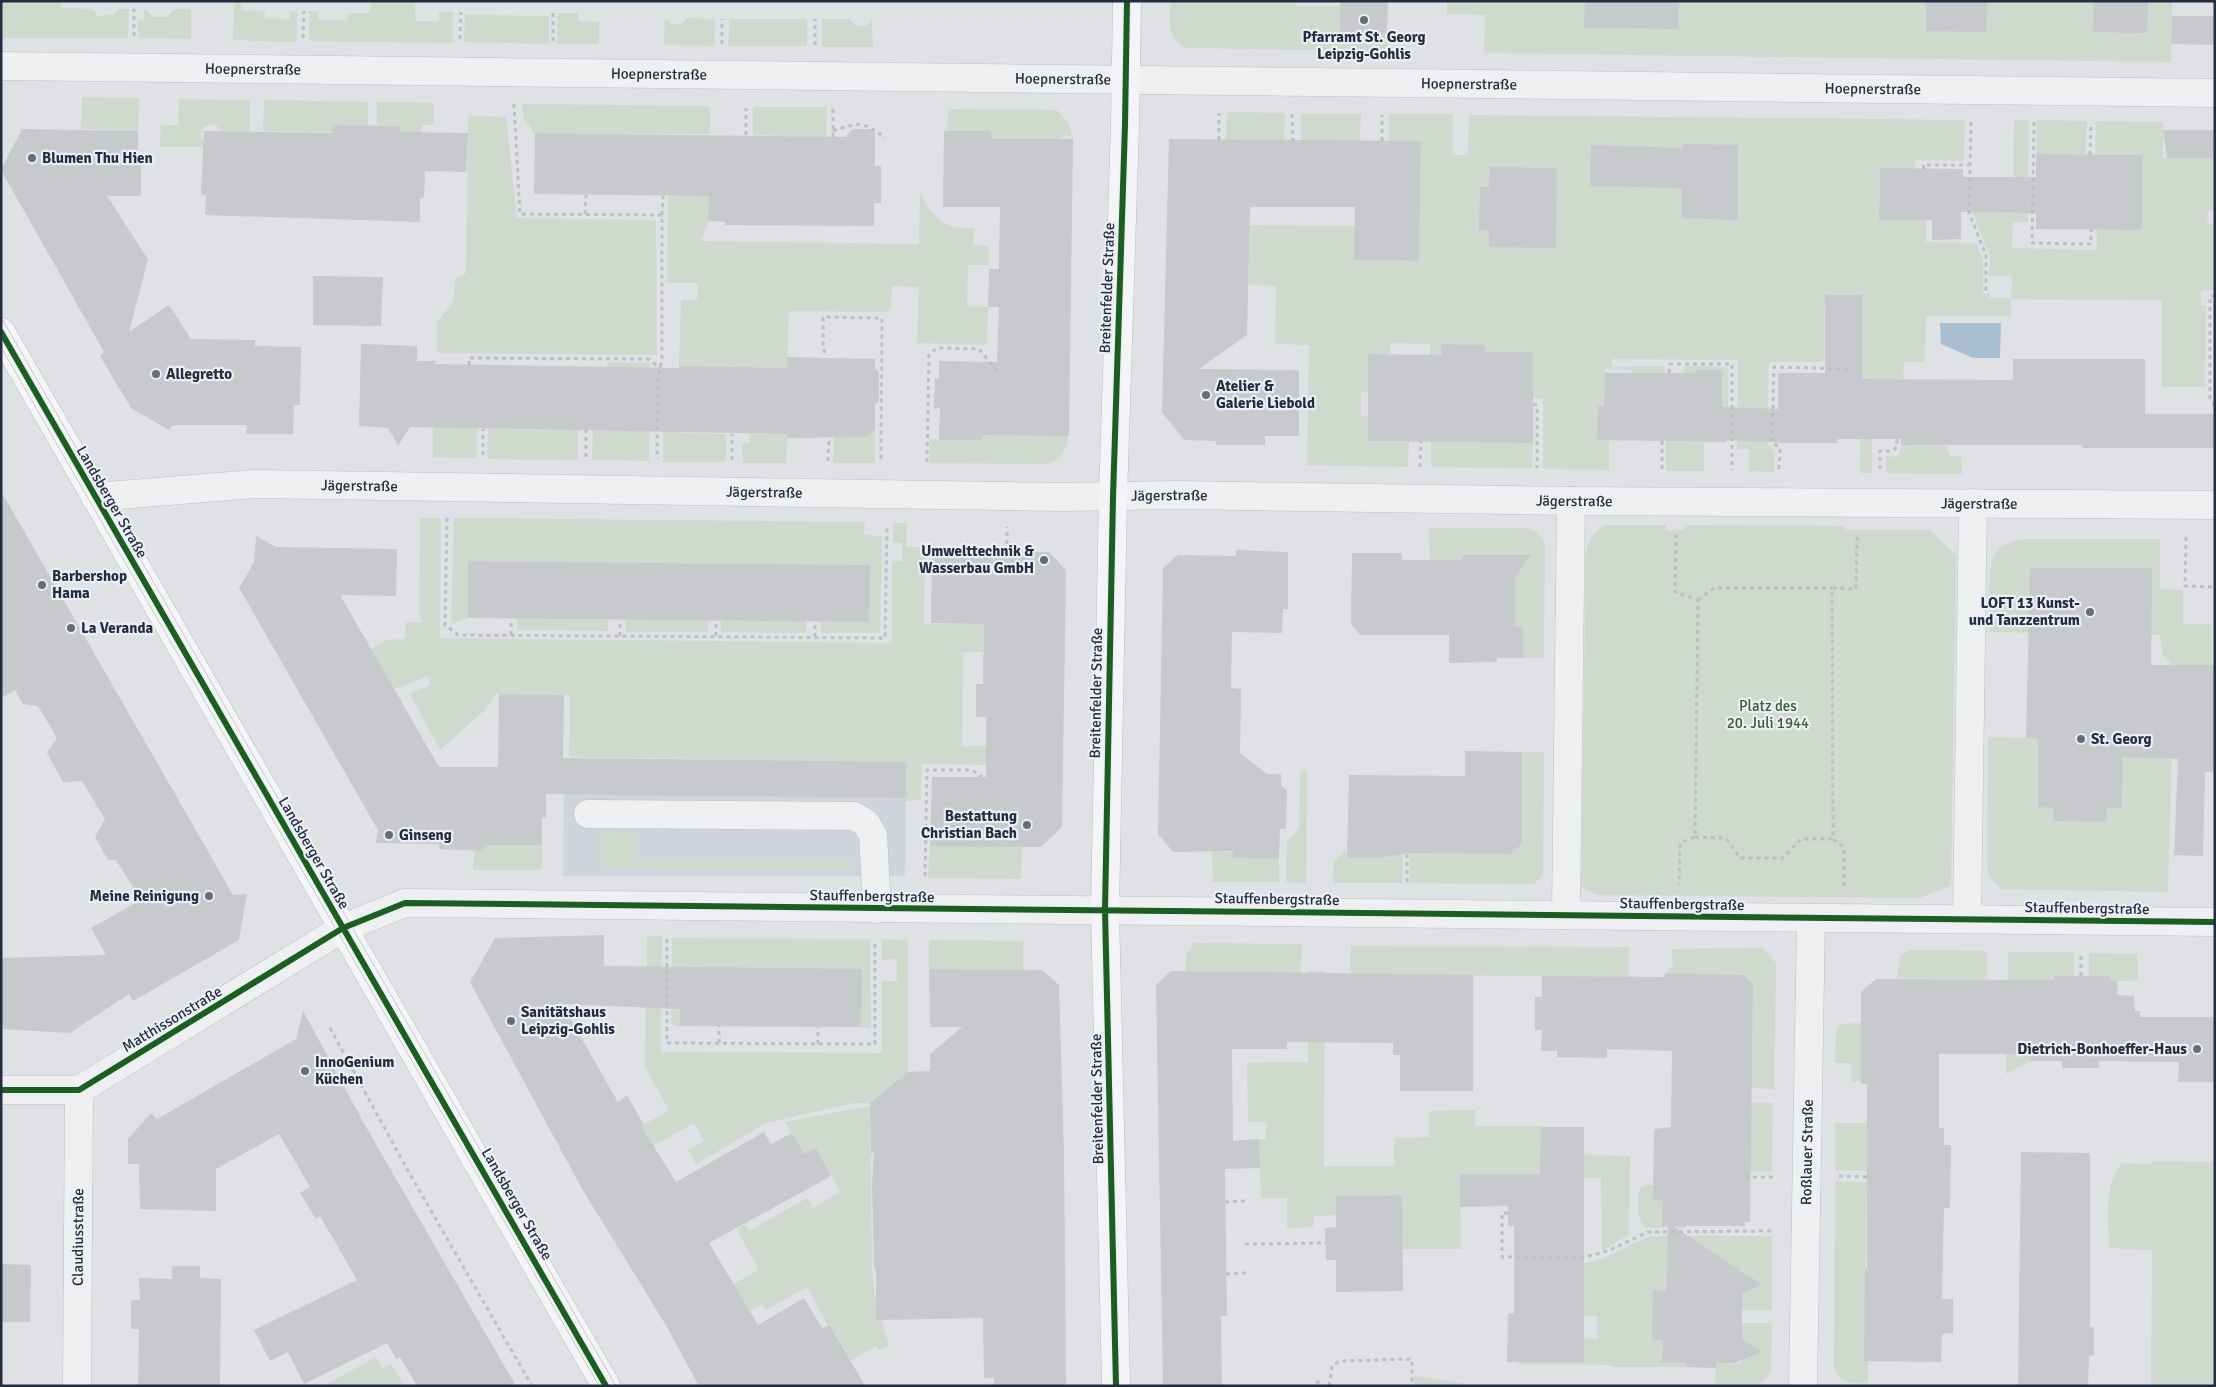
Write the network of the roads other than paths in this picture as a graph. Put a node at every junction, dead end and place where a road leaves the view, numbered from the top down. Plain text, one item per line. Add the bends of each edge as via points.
1 (1127, 1) edge
2 (1, 66) edge
3 (1126, 79) junction
4 (2215, 93) edge
5 (1, 332) edge
6 (95, 497) junction
7 (1113, 497) junction
8 (1571, 501) junction
9 (1972, 503) junction
10 (2215, 505) edge
11 (588, 814) dead end
12 (1105, 910) junction
13 (1566, 915) junction
14 (1811, 918) junction
15 (1967, 918) junction
16 (876, 922) junction
17 (2215, 922) edge
18 (343, 928) junction
19 (1, 1090) edge
20 (79, 1090) junction
21 (77, 1386) edge
22 (606, 1386) edge
23 (1116, 1386) edge
24 (1803, 1386) edge

1 - 3 main road, Breitenfelder Straße
2 - 3 street, Hoepnerstraße
3 - 4 street, Hoepnerstraße
3 - 7 main road, Breitenfelder Straße
5 - 6 main road, Landsberger Straße
6 - 7 street, Jägerstraße via 255,484
6 - 18 main road, Landsberger Straße
7 - 8 street, Jägerstraße via 1177,495
7 - 12 main road, Breitenfelder Straße
8 - 9 street, Jägerstraße
8 - 13 street
9 - 10 street, Jägerstraße
9 - 15 street
11 - 16 street via 854,816 866,823 873,835
12 - 13 street, Stauffenbergstraße
12 - 16 street, Stauffenbergstraße
12 - 23 main road, Breitenfelder Straße
13 - 14 street, Stauffenbergstraße
14 - 15 street, Stauffenbergstraße
14 - 24 street, Roßlauer Straße
15 - 17 street, Stauffenbergstraße
16 - 18 street, Stauffenbergstraße via 405,903
18 - 20 street, Matthissonstraße
18 - 22 main road, Landsberger Straße
19 - 20 street
20 - 21 street, Claudiusstraße

